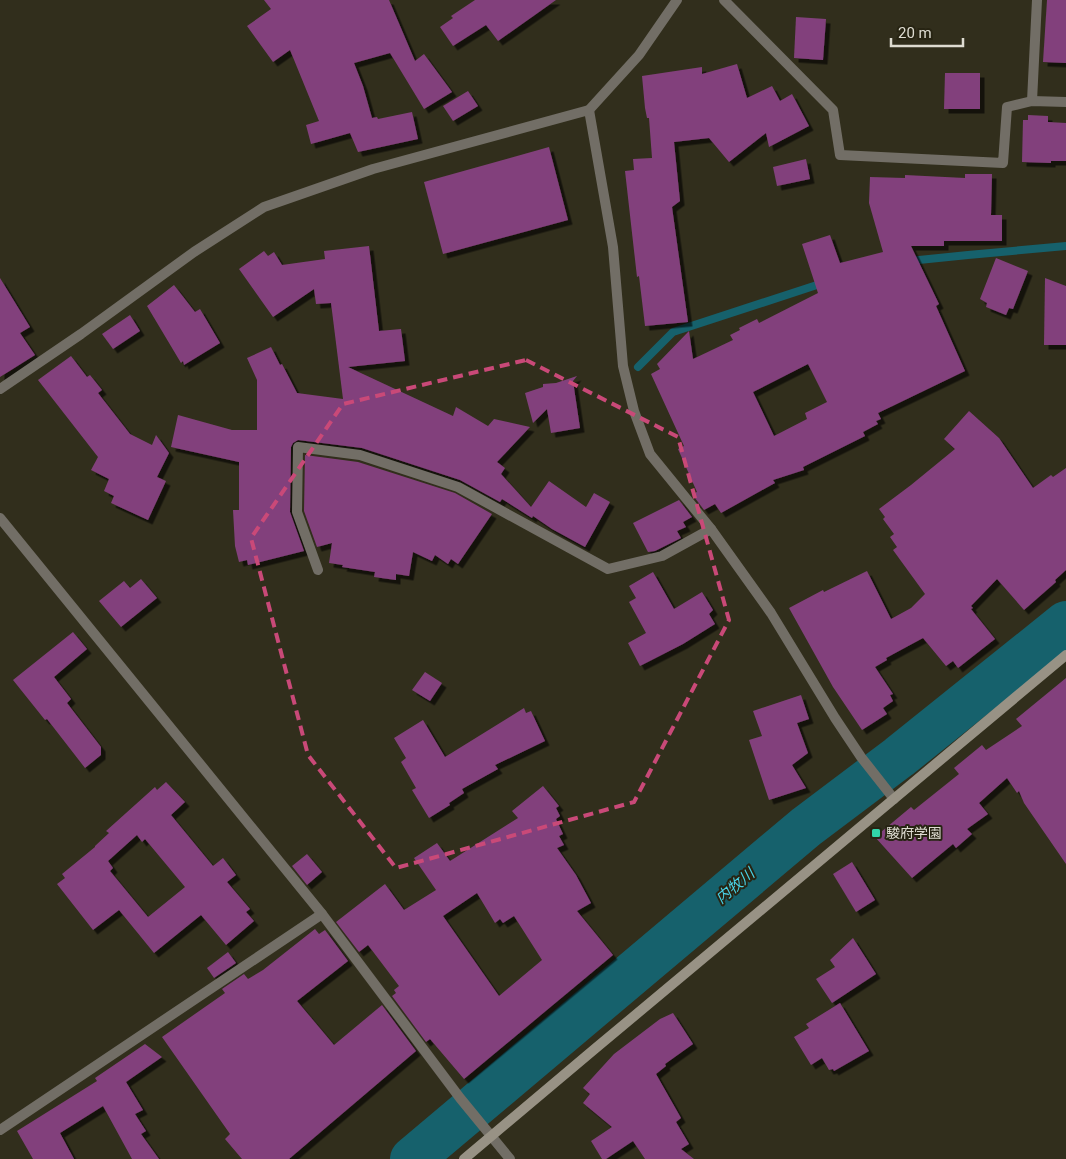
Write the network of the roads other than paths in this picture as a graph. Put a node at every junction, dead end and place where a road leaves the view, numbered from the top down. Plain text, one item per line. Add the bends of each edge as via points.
1 (677, 0) edge
2 (724, 0) edge
3 (1037, 0) edge
4 (1032, 101) junction
5 (1066, 102) edge
6 (589, 110) junction
7 (0, 389) edge
8 (0, 518) edge
9 (710, 529) junction
10 (318, 570) dead end
11 (1066, 655) edge
12 (894, 799) junction
13 (322, 914) junction
14 (0, 1130) edge
15 (491, 1136) junction
16 (464, 1159) edge
17 (510, 1159) edge

1 - 6 street via 639,55
2 - 4 street via 833,110 840,155 1003,163 1007,107
3 - 4 street
4 - 5 street
6 - 7 street via 373,168 264,206
6 - 9 street via 613,247 623,366 634,411 650,454
8 - 13 street
9 - 10 street via 662,556 608,569 458,487 360,454 298,447 297,512
9 - 12 street via 771,613 834,718
11 - 12 street
12 - 15 street
13 - 14 street
13 - 15 street
15 - 16 street
15 - 17 street

